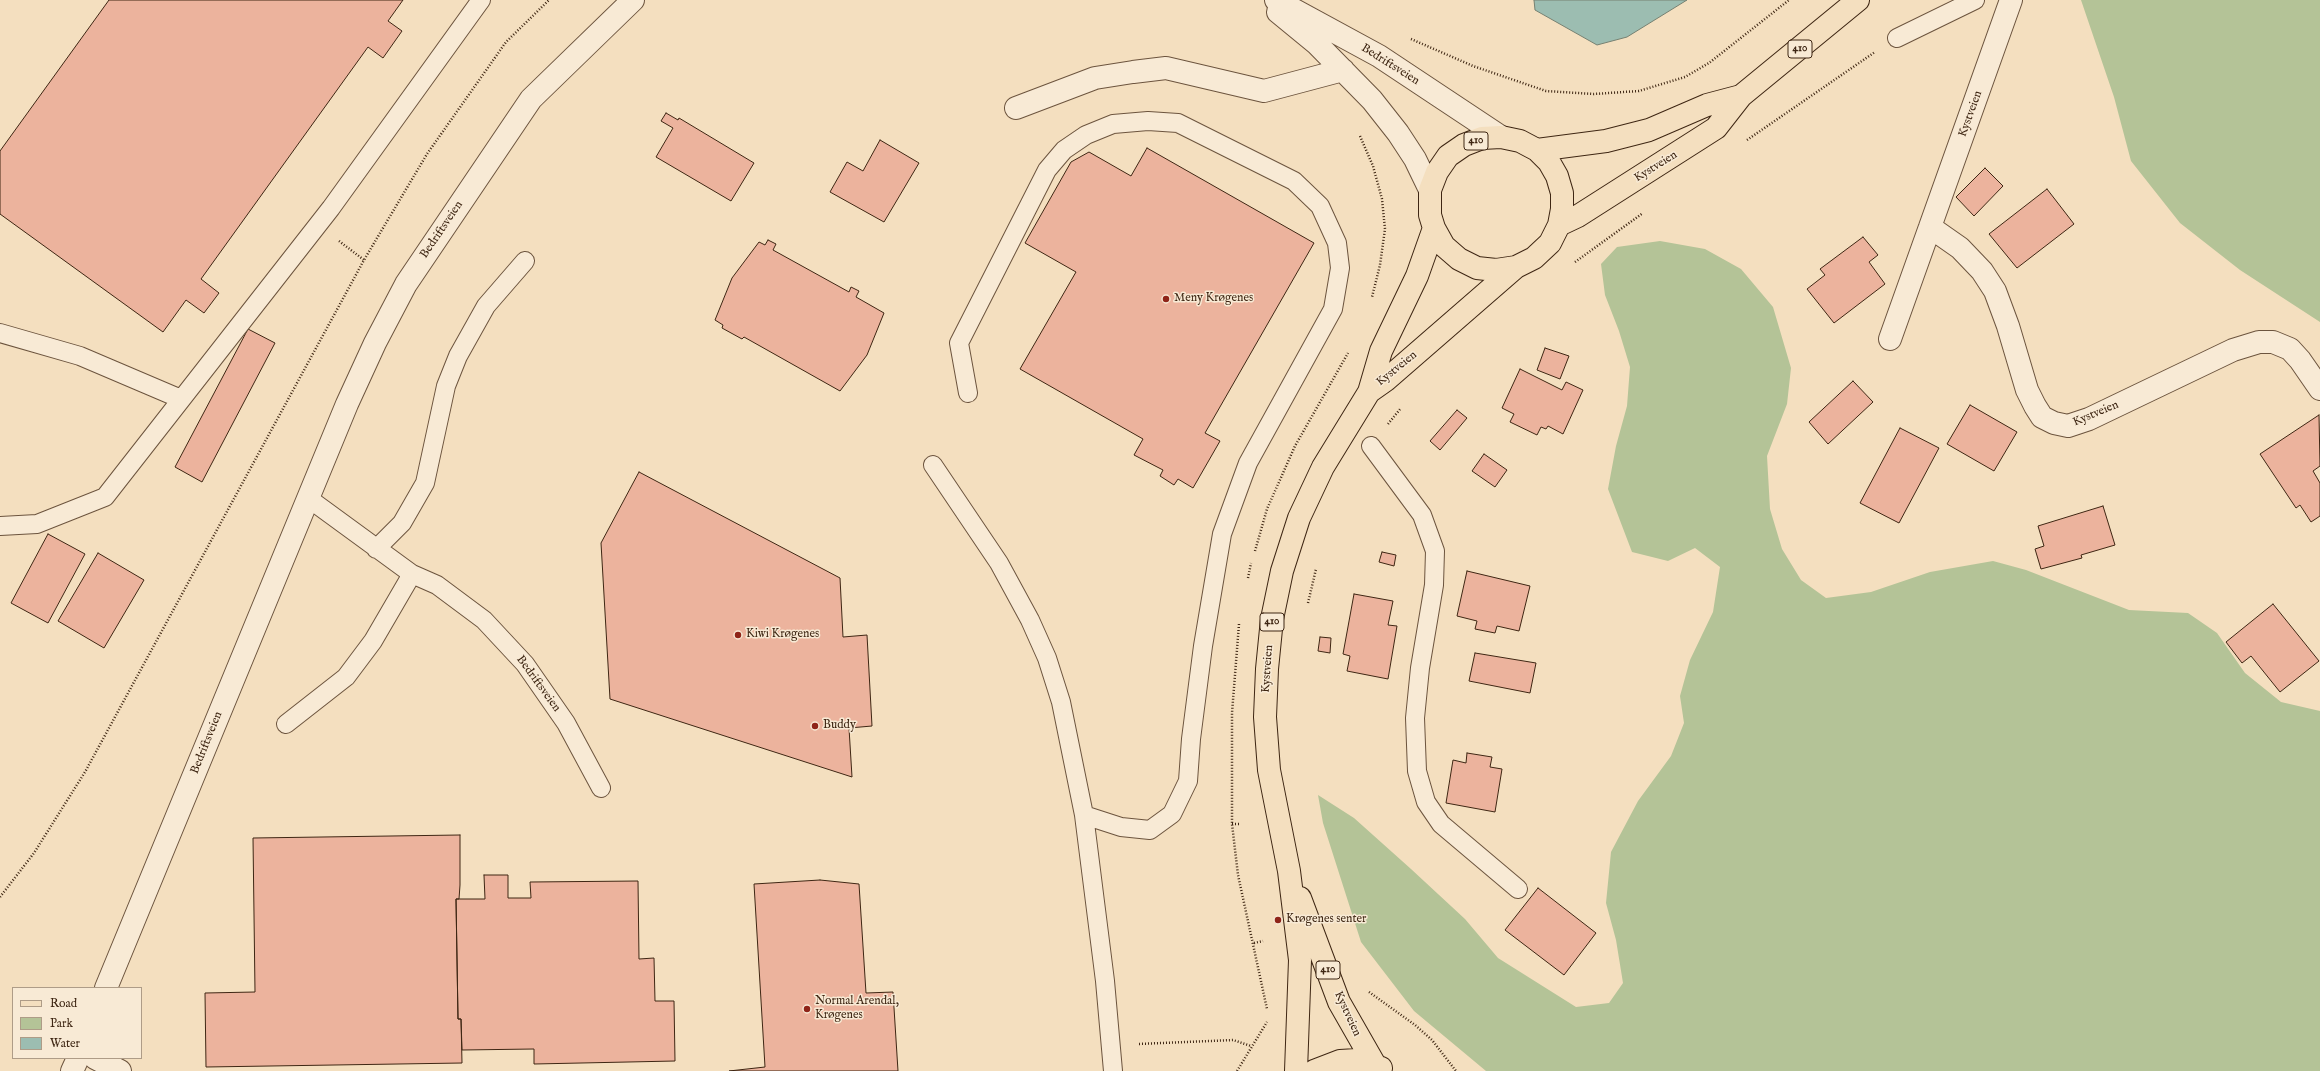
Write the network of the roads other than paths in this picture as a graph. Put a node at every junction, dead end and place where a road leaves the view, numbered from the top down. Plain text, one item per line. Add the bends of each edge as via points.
1 (481, 0) edge
2 (633, 0) edge
3 (1264, 0) edge
4 (1276, 0) edge
5 (1858, 0) edge
6 (1975, 0) edge
7 (2011, 0) edge
8 (1897, 38) road end
9 (1343, 70) junction
10 (1741, 96) junction
11 (1016, 108) dead end
12 (1501, 137) junction
13 (1537, 150) junction
14 (1430, 190) junction
15 (1559, 226) junction
16 (1930, 227) junction
17 (1434, 228) junction
18 (525, 261) dead end
19 (1516, 267) junction
20 (0, 333) edge
21 (1890, 339) dead end
22 (2320, 389) edge
23 (1369, 392) junction
24 (968, 394) dead end
25 (181, 399) junction
26 (1371, 446) road end
27 (933, 465) dead end
28 (308, 498) junction
29 (0, 526) edge
30 (376, 549) junction
31 (412, 574) junction
32 (286, 724) dead end
33 (601, 788) dead end
34 (1084, 816) junction
35 (1289, 871) junction
36 (1518, 889) dead end
37 (106, 987) edge
38 (78, 1059) edge
39 (97, 1059) edge
40 (1380, 1068) edge
41 (72, 1071) edge
42 (120, 1071) edge
43 (1113, 1071) edge
44 (1296, 1071) edge
45 (1314, 1071) edge

1 - 25 lane via 331,208
2 - 28 street, Bedriftsveien via 531,99 406,284 372,349
3 - 9 street
4 - 12 street, Bedriftsveien via 1379,56
5 - 10 main road, Kystveien / 410
6 - 8 lane
7 - 16 street, Kystveien
9 - 11 street via 1264,91 1166,68 1095,78
9 - 14 street via 1372,100 1398,133 1416,159
10 - 13 main road, Kystveien / 410 via 1707,105 1679,119 1642,132 1606,141
10 - 15 main road, Kystveien / 410 via 1716,128
12 - 13 main road, 410 via 1520,141
12 - 14 main road, 410 via 1482,138 1464,145 1448,156 1437,172
13 - 15 main road, 410 via 1549,162 1562,193
14 - 17 main road, 410 via 1430,216
15 - 19 main road, 410 via 1550,244 1534,258
16 - 21 street, Kystveien
16 - 22 street, Kystveien via 1960,248 1982,271 1995,291 2034,406 2042,417 2054,424 2068,426 2089,419 2233,350 2259,342 2274,342 2290,349
17 - 19 main road, 410 via 1444,246 1458,259 1477,268
17 - 23 main road, Kystveien / 410 via 1417,276 1381,351
18 - 30 lane via 486,306 458,356 446,386 424,483 402,523
19 - 23 main road, Kystveien / 410
20 - 25 lane via 80,356
23 - 35 main road, Kystveien / 410 via 1323,467 1299,518 1282,571 1272,619 1265,717 1269,770
24 - 34 lane via 959,343 1047,170 1064,150 1086,135 1113,124 1148,120 1178,123 1294,181 1320,206 1337,243 1340,268 1333,309 1248,463 1222,534 1203,646 1188,780 1172,814 1150,830 1121,827
25 - 29 lane via 105,497 37,524
26 - 36 lane via 1422,515 1435,552 1434,585 1420,668 1415,718 1417,771 1426,802 1441,824
27 - 34 lane via 999,563 1047,658 1061,702
28 - 30 lane, Bedriftsveien
28 - 37 street, Bedriftsveien
30 - 31 lane, Bedriftsveien
31 - 32 lane via 373,641 346,677
31 - 33 lane, Bedriftsveien via 437,585 484,620 525,664 566,723
34 - 43 lane via 1105,981
35 - 40 main road, Kystveien / 410 via 1339,1002
35 - 44 main road, Kystveien / 410 via 1300,960
38 - 41 street
39 - 42 street
40 - 45 main road, 410 via 1358,1060 1340,1061

